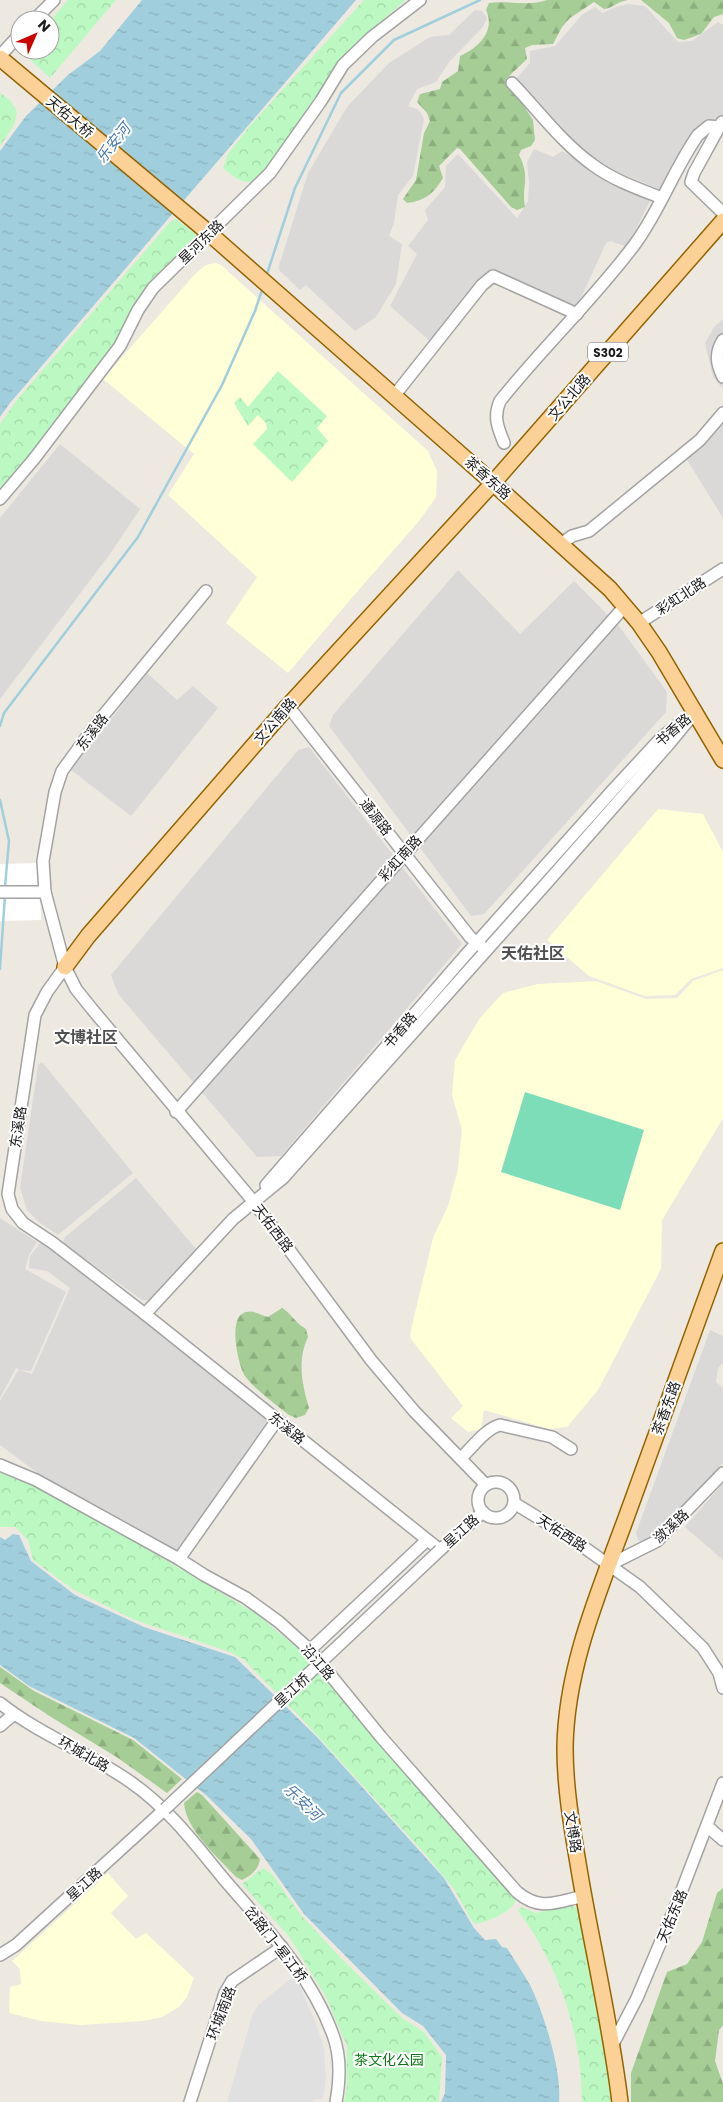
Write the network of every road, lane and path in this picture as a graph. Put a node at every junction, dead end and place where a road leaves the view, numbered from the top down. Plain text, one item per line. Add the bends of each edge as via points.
1 (54, 0) edge
2 (420, 0) edge
3 (44, 10) edge
4 (10, 46) edge
5 (0, 57) edge
6 (512, 83) dead end
7 (721, 124) edge
8 (662, 198) junction
9 (723, 213) edge
10 (723, 221) edge
11 (210, 234) junction
12 (577, 314) junction
13 (723, 340) edge
14 (723, 377) edge
15 (394, 396) junction
16 (723, 413) edge
17 (504, 443) dead end
18 (493, 483) junction
19 (0, 499) edge
20 (561, 544) junction
21 (723, 569) edge
22 (206, 591) dead end
23 (625, 606) junction
24 (639, 623) junction
25 (288, 706) junction
26 (696, 711) junction
27 (723, 760) edge
28 (404, 854) junction
29 (0, 892) edge
30 (46, 892) junction
31 (481, 947) junction
32 (65, 967) junction
33 (176, 1112) junction
34 (253, 1201) junction
35 (723, 1251) edge
36 (145, 1314) junction
37 (277, 1420) junction
38 (571, 1449) dead end
39 (461, 1458) junction
40 (0, 1465) edge
41 (723, 1474) edge
42 (486, 1485) junction
43 (514, 1503) junction
44 (482, 1512) junction
45 (427, 1540) junction
46 (440, 1550) junction
47 (179, 1559) junction
48 (609, 1565) junction
49 (310, 1650) junction
50 (723, 1688) edge
51 (0, 1703) edge
52 (14, 1714) junction
53 (0, 1726) edge
54 (723, 1783) edge
55 (165, 1809) junction
56 (707, 1826) junction
57 (723, 1840) edge
58 (584, 1896) junction
59 (282, 1947) junction
60 (0, 1955) edge
61 (613, 2044) junction
62 (190, 2102) edge
63 (336, 2102) edge
64 (620, 2102) edge

1 - 3 street
2 - 11 street, 星河东路 via 372,37 343,66 270,173
4 - 5 street
5 - 11 main road, 天佑大桥
6 - 8 street via 594,166
7 - 8 street via 709,126 698,134
7 - 9 street via 691,182
8 - 12 street via 635,244
10 - 18 main road, 文公北路 / S302
11 - 15 main road, 茶香东路
11 - 19 street, 星河东路 via 154,288 138,310 120,346
12 - 15 street via 493,276 482,285
12 - 17 street via 500,401 496,420
13 - 14 street via 718,348 717,362
15 - 18 main road, 茶香东路
16 - 20 street via 700,440 589,531 572,536
18 - 20 main road, 茶香东路
18 - 25 main road, 文公南路
20 - 23 main road, 茶香东路
21 - 24 street, 彩虹北路
22 - 30 street, 东溪路 via 62,771 55,792 44,861
23 - 24 main road, 茶香东路
23 - 28 street, 彩虹南路
24 - 26 main road, 茶香东路
25 - 28 street, 通源路
25 - 32 main road, 文公南路 via 88,936
26 - 27 main road, 茶香东路
26 - 31 street, 书香路 via 660,738
28 - 31 street, 通源路
28 - 33 street, 彩虹南路
29 - 30 street
30 - 32 street, 东溪路
31 - 34 street, 书香路
32 - 33 street, 天佑西路 via 76,989
32 - 36 street, 东溪路 via 35,1015 8,1194 12,1209 23,1223
33 - 34 street, 天佑西路
34 - 36 street, 书香路
34 - 39 street, 天佑西路 via 371,1360 414,1411
35 - 48 main road, 茶香东路
36 - 37 street, 东溪路
37 - 45 street, 东溪路
37 - 47 street
38 - 39 street via 552,1437 500,1425 486,1433
39 - 42 street, 天佑西路
40 - 47 street, 沿江路 via 36,1480
41 - 48 street, 潋溪路 via 657,1541
42 - 43 street via 496,1482 506,1485
42 - 44 street via 478,1498
43 - 44 street via 508,1513 498,1518
43 - 48 street, 天佑西路
44 - 46 street, 星江路
45 - 46 street, 东溪路
45 - 49 street
46 - 55 street, 星江桥, bridge
47 - 49 street, 沿江路 via 262,1608
48 - 50 street via 640,1588 698,1642 713,1661
48 - 58 main road, 文博路 via 573,1670 566,1723 568,1801
49 - 58 street, 沿江路 via 381,1738 517,1892 535,1904 544,1905
51 - 52 street, 环城北路
52 - 53 street
52 - 55 street, 环城北路 via 100,1762
54 - 56 street, 天佑东路
55 - 59 street, 岔路门-星江桥
55 - 60 street, 星江路
56 - 57 street
56 - 61 street, 天佑东路 via 637,1998
58 - 61 main road, 文博路
59 - 62 street, 环城南路 via 232,1981
59 - 63 street, 岔路门-星江桥 via 303,1977 334,2036 340,2083
61 - 64 main road, 文博路

